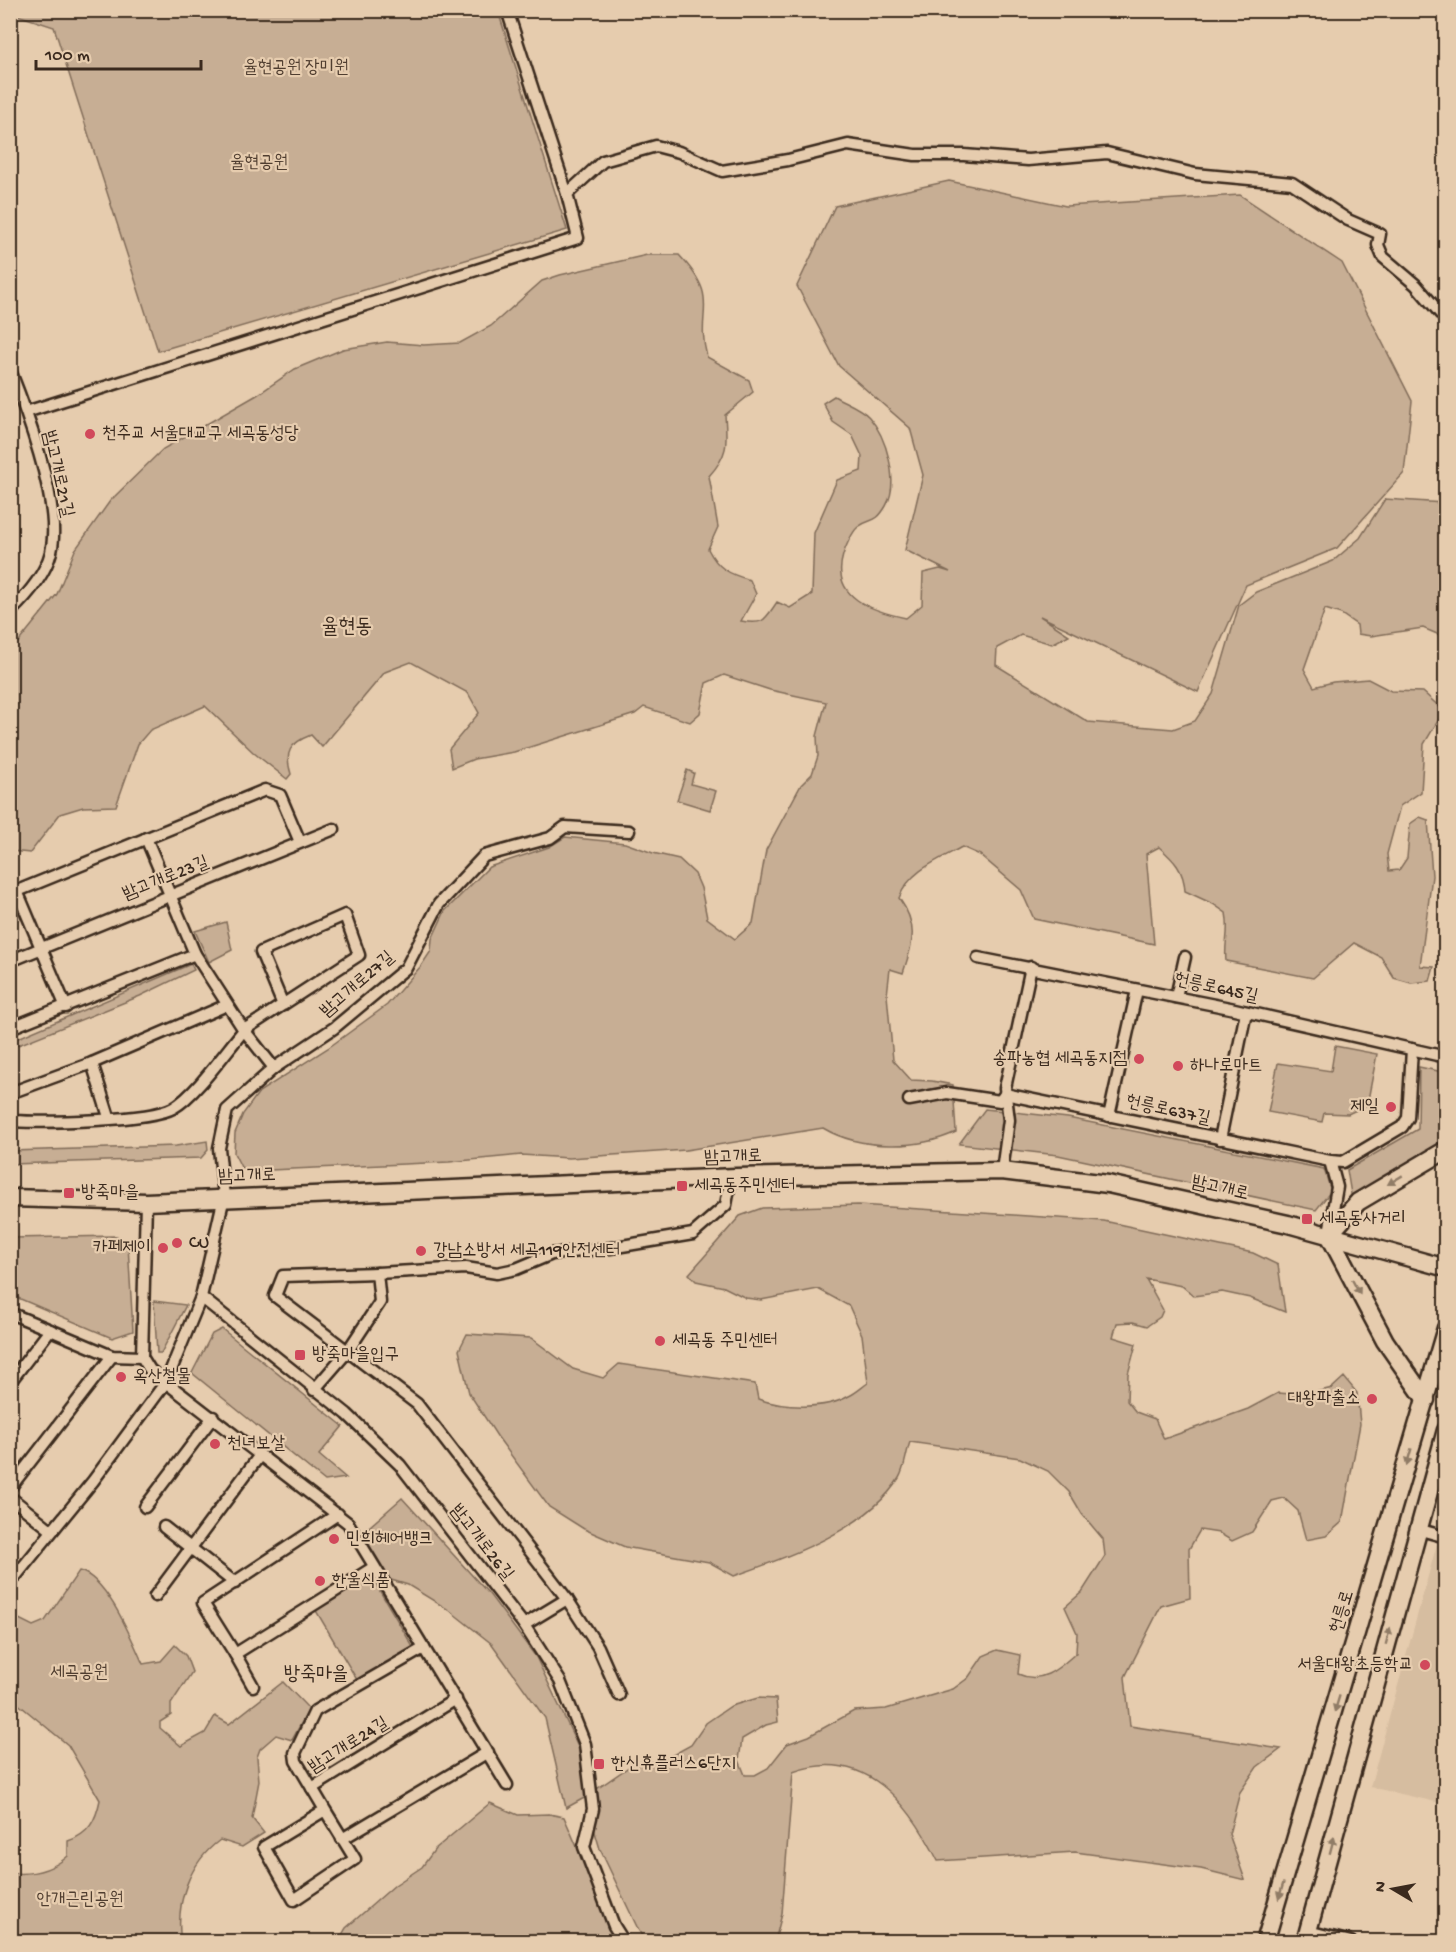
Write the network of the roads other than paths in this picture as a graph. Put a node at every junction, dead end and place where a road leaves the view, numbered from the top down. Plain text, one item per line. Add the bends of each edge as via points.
1 (507, 10) edge
2 (567, 194) junction
3 (1446, 320) edge
4 (10, 370) edge
5 (26, 412) junction
6 (10, 612) edge
7 (334, 829) dead end
8 (630, 831) dead end
9 (146, 838) junction
10 (300, 842) junction
11 (14, 893) edge
12 (171, 895) junction
13 (42, 948) junction
14 (195, 954) junction
15 (1185, 957) dead end
16 (978, 958) dead end
17 (10, 961) edge
18 (1031, 967) junction
19 (1137, 990) junction
20 (1176, 997) junction
21 (227, 1005) junction
22 (283, 1005) junction
23 (66, 1007) junction
24 (1246, 1012) junction
25 (10, 1028) edge
26 (244, 1030) junction
27 (1412, 1050) junction
28 (1446, 1056) edge
29 (92, 1063) junction
30 (274, 1068) junction
31 (10, 1093) edge
32 (1005, 1094) junction
33 (909, 1100) dead end
34 (1109, 1116) junction
35 (10, 1117) edge
36 (109, 1117) junction
37 (1220, 1139) junction
38 (1446, 1149) edge
39 (1330, 1161) junction
40 (1002, 1171) junction
41 (731, 1177) junction
42 (224, 1197) junction
43 (10, 1198) edge
44 (146, 1202) junction
45 (1329, 1235) junction
46 (1446, 1269) edge
47 (377, 1273) junction
48 (201, 1297) junction
49 (10, 1313) edge
50 (1446, 1328) edge
51 (50, 1330) junction
52 (347, 1352) junction
53 (112, 1356) junction
54 (142, 1357) junction
55 (10, 1382) edge
56 (166, 1382) junction
57 (314, 1390) junction
58 (1426, 1400) junction
59 (213, 1417) junction
60 (1446, 1430) edge
61 (260, 1455) junction
62 (1441, 1460) edge
63 (10, 1488) edge
64 (10, 1497) edge
65 (145, 1507) dead end
66 (338, 1514) junction
67 (164, 1527) dead end
68 (1416, 1529) junction
69 (51, 1530) junction
70 (1446, 1538) edge
71 (190, 1547) junction
72 (374, 1567) junction
73 (10, 1583) edge
74 (235, 1583) junction
75 (154, 1596) dead end
76 (567, 1599) junction
77 (524, 1625) junction
78 (424, 1648) junction
79 (235, 1654) junction
80 (253, 1686) dead end
81 (619, 1695) dead end
82 (456, 1699) junction
83 (488, 1752) junction
84 (507, 1785) dead end
85 (312, 1788) junction
86 (325, 1810) junction
87 (342, 1839) junction
88 (1306, 1936) edge
89 (624, 1941) edge
90 (1265, 1941) edge
91 (1351, 1941) edge

1 - 2 street
2 - 3 street via 603,161 656,146 722,171 848,145 915,155 1028,160 1107,153 1195,174 1292,183 1348,220 1380,234 1378,245 1383,257 1416,285
2 - 5 street via 578,238
4 - 5 street, 밤고개로21길
5 - 6 street, 밤고개로21길 via 50,500 54,533 43,573
7 - 10 street, 밤고개로23길
8 - 30 street, 밤고개로27길 via 565,827 550,838 484,856 438,904 406,968 334,1028
9 - 10 street via 265,790 280,795
9 - 11 street
9 - 12 street
10 - 12 street, 밤고개로23길
11 - 13 street
12 - 13 street, 밤고개로23길
12 - 14 street
13 - 17 street, 밤고개로23길
13 - 23 street
14 - 21 street
14 - 23 street
15 - 20 street
16 - 18 street, 헌릉로645길
18 - 19 street, 헌릉로645길
18 - 32 street
19 - 20 street, 헌릉로645길
19 - 34 street, 헌릉로637길
20 - 24 street, 헌릉로645길
21 - 26 street
21 - 29 street
22 - 22 street, 밤고개로27길 via 359,955 345,915 261,952
22 - 26 street, 밤고개로27길
23 - 25 street
24 - 27 street, 헌릉로645길
24 - 37 street, 헌릉로637길
26 - 30 street
26 - 36 street, 밤고개로27길 via 201,1082 172,1108 134,1118
27 - 28 street, 헌릉로645길
27 - 39 street via 1408,1118 1402,1127 1343,1162
29 - 31 street
29 - 36 street
30 - 42 street, 밤고개로27길 via 226,1110 219,1148
32 - 33 street via 1000,1101 947,1093
32 - 34 street, 헌릉로637길
32 - 40 street via 1009,1120
34 - 37 street, 헌릉로637길
35 - 36 street, 밤고개로27길 via 14,1121 42,1123
37 - 39 street, 헌릉로637길
38 -> 45 main road via 1358,1202
39 - 45 street via 1337,1186
40 - 41 main road, 밤고개로
40 - 45 main road, 밤고개로 via 1108,1184
41 - 42 main road, 밤고개로
41 - 47 street via 726,1205 693,1234 552,1254 497,1274 466,1268
42 - 44 main road, 밤고개로
42 - 48 street
43 - 44 main road, 밤고개로
44 - 54 street
45 - 46 main road, 밤고개로
45 -> 58 main road via 1385,1341
47 - 52 street via 380,1302
47 - 52 street, 밤고개로26길 via 283,1276 275,1296
48 - 56 street
48 - 57 street, 밤고개로26길
49 - 51 street
50 - 58 main road, 헌릉로
51 - 53 street
51 - 55 street
52 - 57 street
52 - 76 street, 밤고개로26길 via 417,1404
53 - 54 street
53 - 63 street
54 - 56 street via 150,1370
56 - 59 street
56 - 69 street via 93,1481
57 - 77 street, 밤고개로26길 via 347,1414 400,1465
58 -> 90 main road, 헌릉로
59 - 61 street
59 - 65 street
60 - 62 main road
61 - 66 street
61 - 71 street
62 - 68 main road
64 - 69 street
66 - 72 street via 356,1534
66 - 74 street
67 - 71 street
68 - 70 street
88 -> 68 main road
69 - 73 street
71 - 74 street
71 - 75 street
72 - 78 street
72 - 79 street
74 - 79 street via 203,1603
76 - 77 street
76 - 81 street, 밤고개로26길 via 598,1647
77 - 89 street, 밤고개로26길 via 560,1681 585,1744 593,1809 584,1847
78 - 82 street
78 - 85 street via 315,1711 295,1753
79 - 80 street
82 - 83 street
82 - 85 street, 밤고개로24길
83 - 84 street
83 - 87 street
85 - 86 street, 밤고개로24길
86 - 87 street, 밤고개로24길
86 - 87 street via 264,1847 294,1900 355,1859
88 - 91 street

